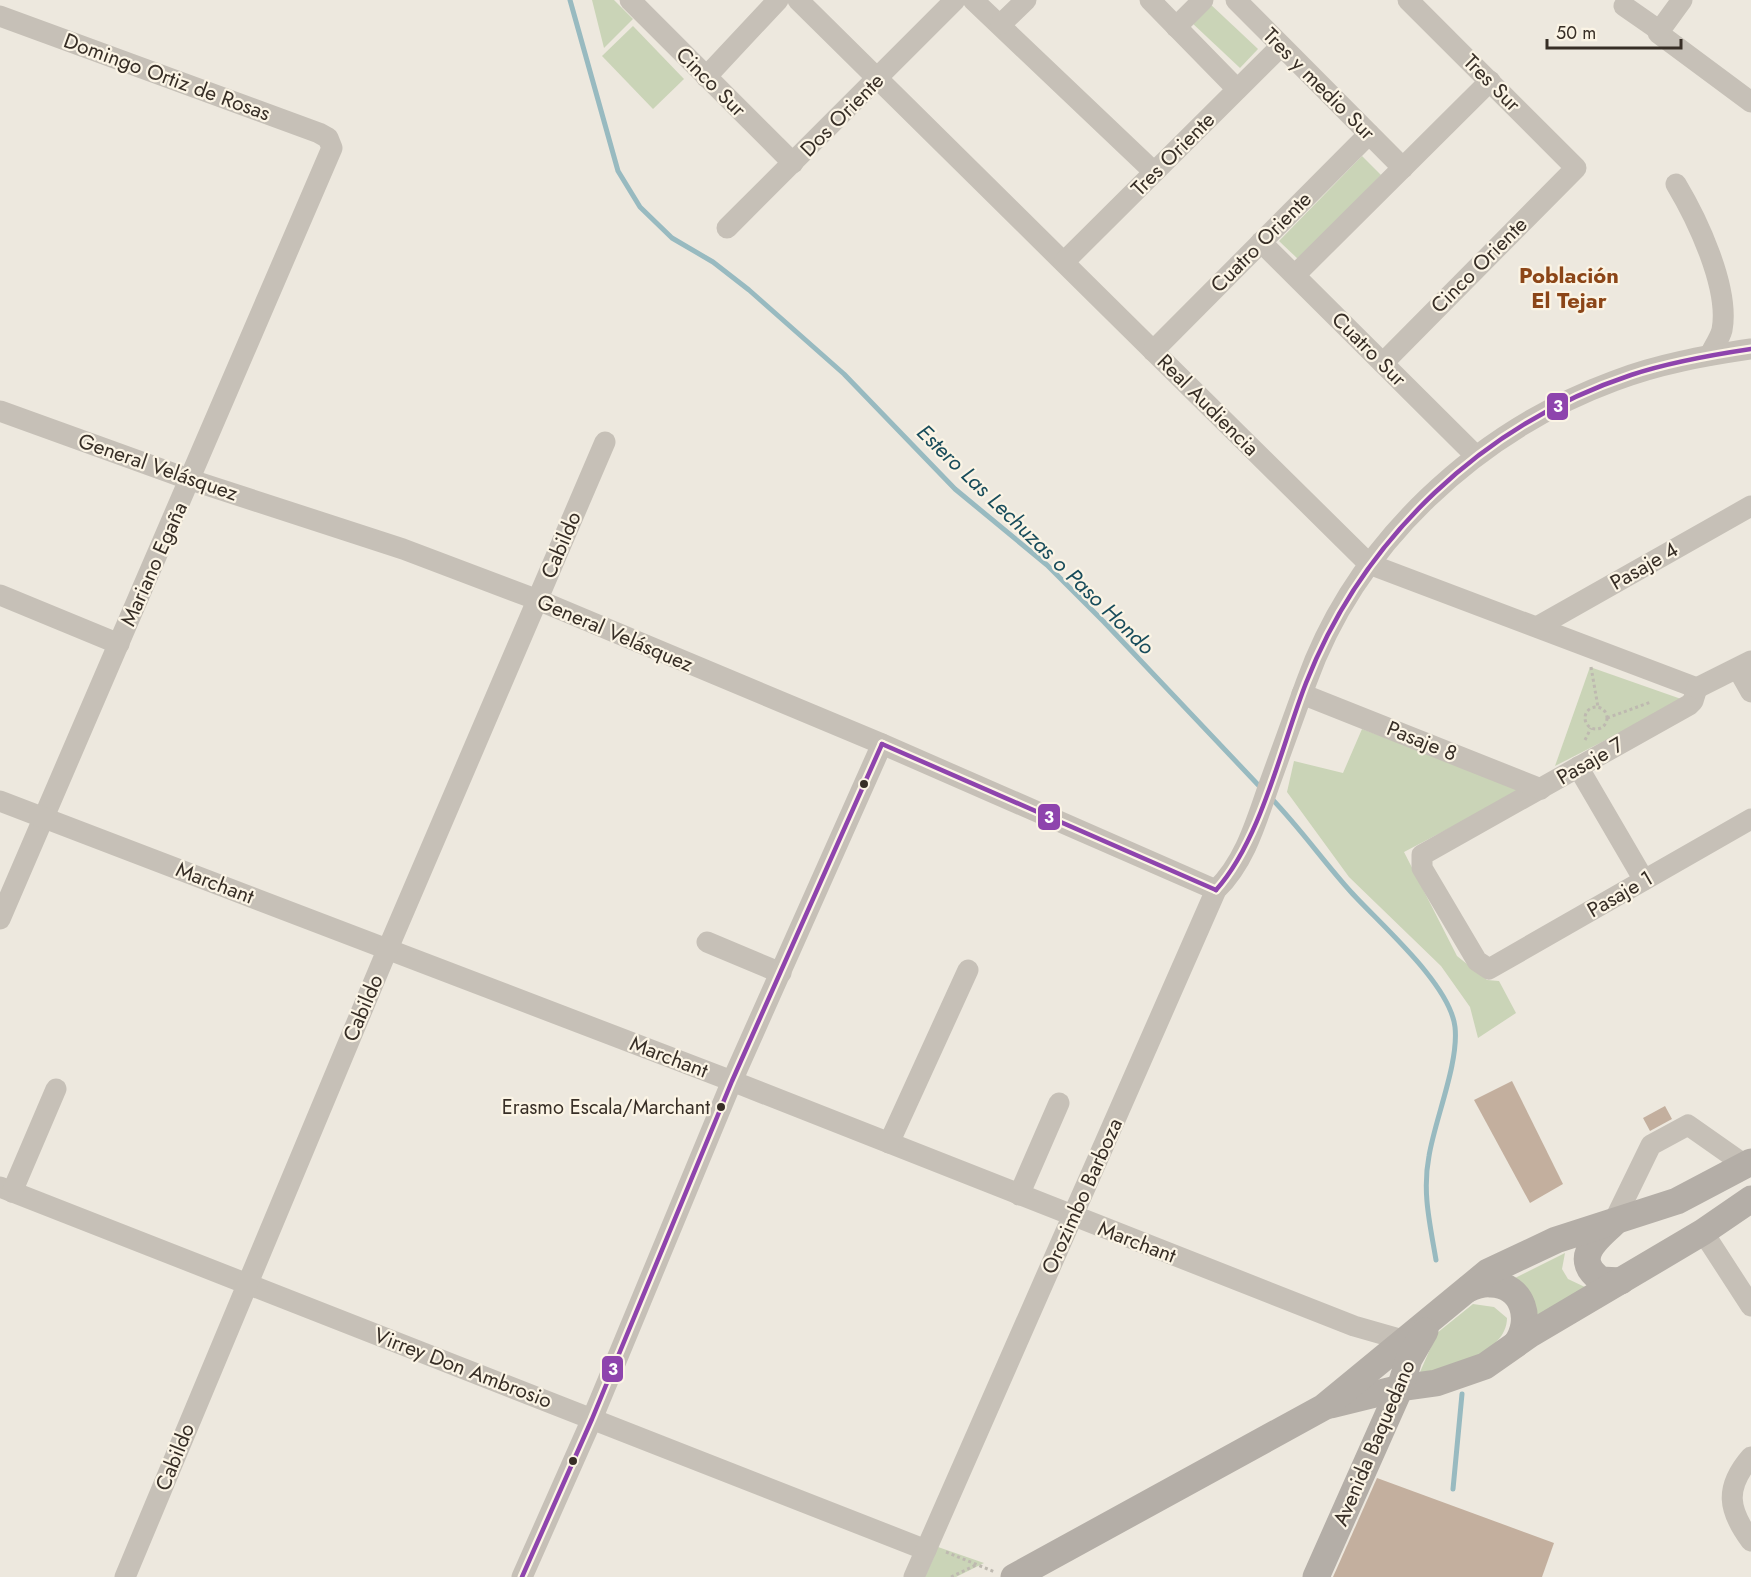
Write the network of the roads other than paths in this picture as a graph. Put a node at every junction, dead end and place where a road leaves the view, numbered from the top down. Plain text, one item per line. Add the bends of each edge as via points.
1 (630, 0) edge
2 (778, 0) edge
3 (798, 0) edge
4 (955, 0) edge
5 (973, 0) edge
6 (1026, 0) edge
7 (1150, 0) edge
8 (1203, 0) edge
9 (1236, 0) edge
10 (1408, 0) edge
11 (1682, 0) edge
12 (1624, 6) dead end
13 (0, 16) edge
14 (1001, 24) junction
15 (1176, 27) junction
16 (1659, 32) junction
17 (1281, 46) junction
18 (706, 77) junction
19 (879, 80) junction
20 (1490, 81) junction
21 (1237, 89) junction
22 (1751, 102) edge
23 (1368, 134) junction
24 (330, 142) joint
25 (793, 163) junction
26 (1403, 168) junction
27 (1576, 168) joint
28 (1154, 172) junction
29 (1676, 184) dead end
30 (727, 228) dead end
31 (1261, 242) junction
32 (1064, 262) junction
33 (1295, 275) junction
34 (1751, 349) edge
35 (1153, 351) junction
36 (1710, 355) junction
37 (1383, 363) junction
38 (0, 411) edge
39 (605, 442) dead end
40 (1476, 456) junction
41 (191, 480) junction
42 (1751, 506) edge
43 (1369, 564) junction
44 (0, 595) edge
45 (538, 600) junction
46 (1537, 627) junction
47 (119, 644) junction
48 (1744, 665) edge
49 (1697, 688) junction
50 (1751, 692) edge
51 (1302, 694) junction
52 (882, 744) junction
53 (1578, 767) junction
54 (1542, 789) junction
55 (0, 801) edge
56 (42, 817) junction
57 (1751, 819) edge
58 (1644, 880) junction
59 (1216, 890) junction
60 (0, 919) edge
61 (707, 942) dead end
62 (387, 949) junction
63 (1489, 969) joint
64 (968, 970) dead end
65 (781, 973) junction
66 (732, 1081) junction
67 (56, 1089) dead end
68 (1059, 1103) dead end
69 (889, 1143) junction
70 (1748, 1163) edge
71 (6, 1190) edge
72 (1019, 1195) junction
73 (1751, 1199) edge
74 (1072, 1217) junction
75 (1613, 1223) junction
76 (1703, 1232) junction
77 (1621, 1281) junction
78 (246, 1284) junction
79 (1468, 1288) junction
80 (1751, 1306) edge
81 (1438, 1314) junction
82 (1403, 1340) junction
83 (1516, 1344) junction
84 (1400, 1388) junction
85 (1324, 1407) junction
86 (592, 1419) junction
87 (1751, 1457) edge
88 (1751, 1541) edge
89 (936, 1551) junction
90 (1006, 1575) edge
91 (125, 1577) edge
92 (522, 1577) edge
93 (914, 1577) edge
94 (1316, 1577) edge

1 - 18 street, Cinco Sur
2 - 18 street
3 - 19 street, Real Audiencia
4 - 19 street, Dos Oriente
5 - 14 street
6 - 14 street
7 - 15 street
8 - 15 street
9 - 17 street, Tres y medio Sur
10 - 20 street, Tres Sur
11 - 16 street
12 - 16 street
13 - 24 street, Domingo Ortiz de Rosas via 319,133
14 - 28 street
15 - 21 street
16 - 22 street
17 - 21 street, Tres Oriente
17 - 23 street, Tres y medio Sur
18 - 25 street, Cinco Sur
19 - 25 street, Dos Oriente
19 - 32 street, Real Audiencia
20 - 26 street
20 - 27 street, Tres Sur
21 - 28 street, Tres Oriente
23 - 26 street, Tres y medio Sur
23 - 31 street, Cuatro Oriente
24 - 41 street, Mariano Egaña via 330,158
25 - 30 street, Dos Oriente
26 - 33 street
27 - 37 street, Cinco Oriente
28 - 32 street, Tres Oriente
29 - 36 street via 1699,222 1722,300 1722,331
31 - 33 street, Cuatro Sur
31 - 35 street, Cuatro Oriente
32 - 35 street, Real Audiencia
33 - 37 street, Cuatro Sur
34 - 36 street, Orozimbo Barboza
35 - 43 street, Real Audiencia
36 - 40 street, Orozimbo Barboza via 1646,370 1584,393 1528,422
37 - 40 street, Cuatro Sur
38 - 41 street, General Velásquez
39 - 45 street, Cabildo
40 - 43 street, Orozimbo Barboza via 1425,501
41 - 45 street, General Velásquez via 403,549
41 - 47 street, Mariano Egaña
42 - 46 street, Pasaje 4
43 - 46 street, Real Audiencia
43 - 51 street, Orozimbo Barboza via 1316,655
44 - 47 street
45 - 52 street, General Velásquez
45 - 62 street, Cabildo
46 - 49 street, Real Audiencia
47 - 56 street, Mariano Egaña
48 - 49 street, Pasaje 7
48 - 50 street
49 - 53 street, Pasaje 7 via 1689,705
51 - 54 street, Pasaje 8
51 - 59 street, Orozimbo Barboza via 1241,859
52 - 59 street, General Velásquez
52 - 65 street
53 - 54 street, Pasaje 7
53 - 58 street
54 - 63 street, Pasaje 7 via 1422,855 1422,868 1478,961
55 - 56 street, Marchant
56 - 60 street, Mariano Egaña
56 - 62 street, Marchant
57 - 58 street, Pasaje 1
58 - 63 street, Pasaje 1
59 - 74 street, Orozimbo Barboza
61 - 65 street
62 - 66 street, Marchant
62 - 78 street, Cabildo
64 - 69 street
65 - 66 street
66 - 69 street, Marchant
66 - 86 street
67 - 71 street
68 - 72 street
69 - 72 street, Marchant
70 - 75 main road via 1677,1201
70 - 75 street via 1688,1125 1652,1145
71 - 78 street, Virrey Don Ambrosio
72 - 74 street, Marchant
73 - 76 main road
74 - 82 street, Marchant via 1354,1326
74 - 89 street, Orozimbo Barboza
75 - 77 main road via 1592,1243 1587,1257 1591,1270 1601,1280
75 - 79 main road via 1521,1255 1488,1272
76 - 77 main road
76 - 80 street
77 - 83 main road
78 - 86 street, Virrey Don Ambrosio
78 - 91 street, Cabildo
79 - 81 main road
79 - 83 main road via 1490,1283 1515,1293 1526,1315
81 - 82 main road
81 - 84 main road, Avenida Baquedano via 1417,1343
82 - 85 main road
83 - 84 main road via 1485,1366 1436,1383
84 - 85 main road
84 - 94 main road, Avenida Baquedano
85 - 90 main road
86 - 89 street, Virrey Don Ambrosio
86 - 92 street
87 - 88 street via 1735,1482 1732,1502 1737,1521
89 - 93 street, Orozimbo Barboza

